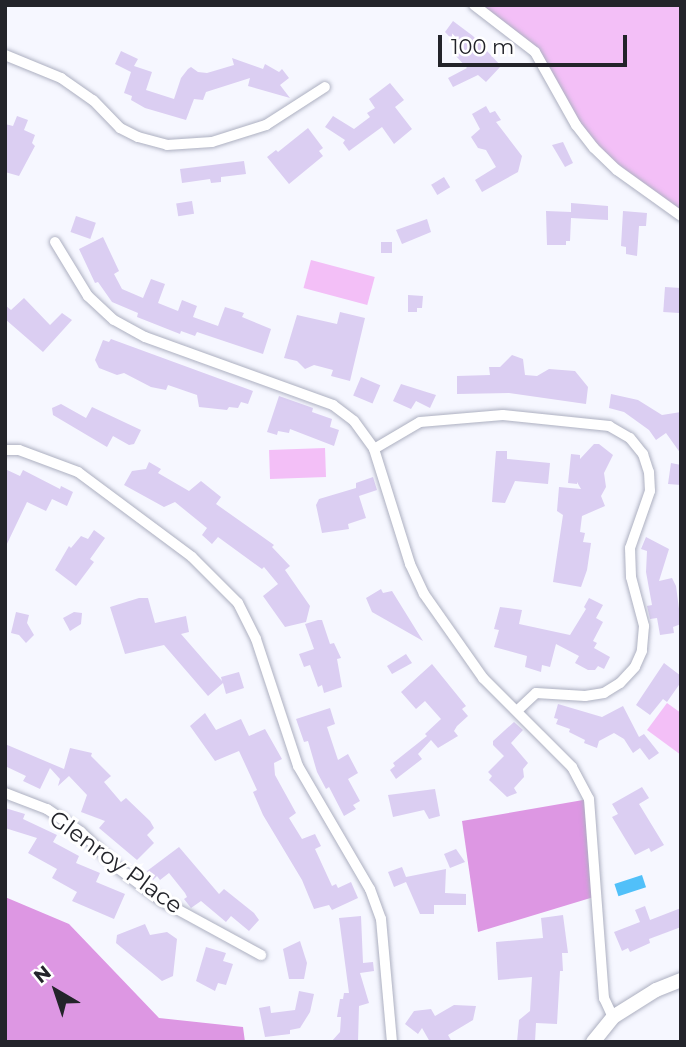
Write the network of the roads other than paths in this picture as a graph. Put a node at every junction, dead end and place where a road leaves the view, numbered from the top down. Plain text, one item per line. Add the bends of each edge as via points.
1 (474, 5) edge
2 (5, 55) edge
3 (325, 88) dead end
4 (681, 216) edge
5 (55, 242) dead end
6 (374, 449) junction
7 (5, 450) edge
8 (518, 710) junction
9 (5, 793) edge
10 (261, 955) dead end
11 (681, 980) edge
12 (613, 1017) junction
13 (392, 1042) edge
14 (593, 1042) edge

1 - 4 street via 536,52 576,125 594,148
2 - 3 street via 61,78 138,138 167,145 212,142 266,125
5 - 6 street via 88,296 114,320 145,337 333,405 354,421
6 - 8 street via 424,594 483,678
6 - 8 street via 419,422 503,415 609,426 630,438 643,454 650,491 631,548 631,577 644,626 635,667 604,693 537,693
7 - 13 street via 29,453 78,472 192,557 239,603 256,639 298,766 370,890 381,919
8 - 12 street via 572,766 589,799 604,998
9 - 10 street, Glenroy Place via 47,809 162,901
11 - 12 main road
12 - 14 main road

